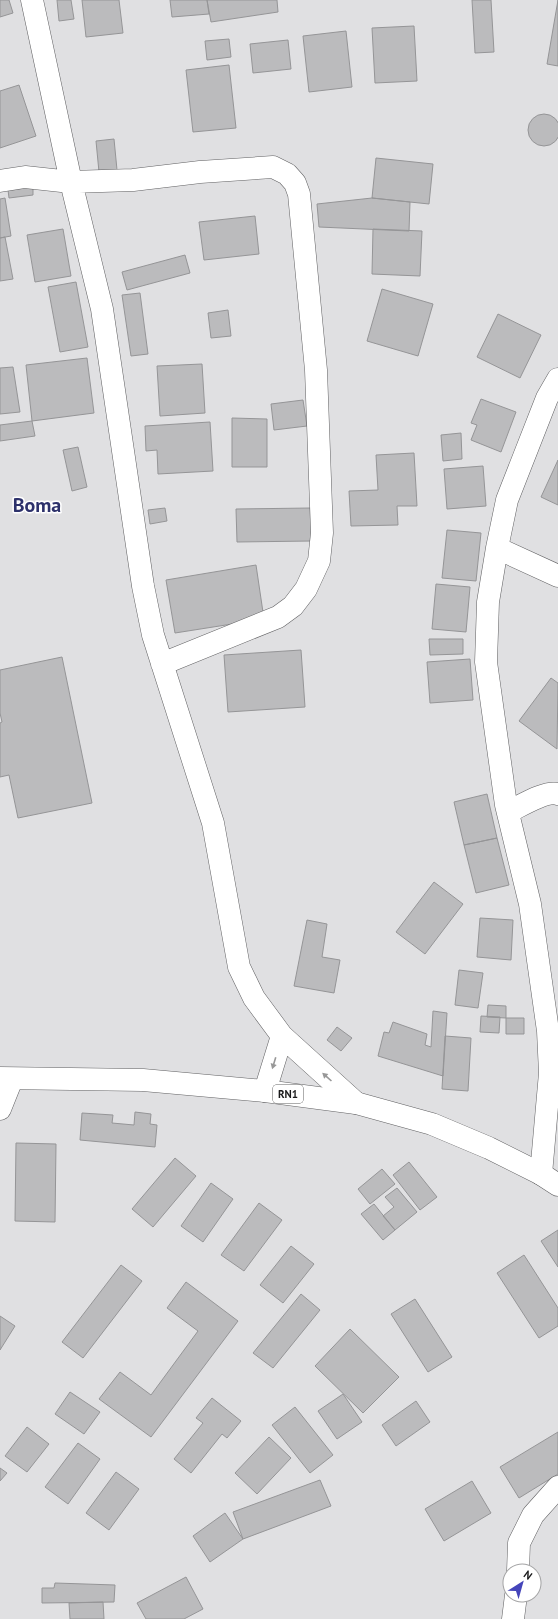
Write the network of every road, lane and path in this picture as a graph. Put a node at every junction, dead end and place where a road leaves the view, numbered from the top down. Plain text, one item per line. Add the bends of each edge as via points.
1 (32, 0) edge
2 (1, 180) edge
3 (70, 182) junction
4 (558, 379) edge
5 (497, 548) junction
6 (558, 576) edge
7 (162, 664) junction
8 (558, 794) edge
9 (508, 812) junction
10 (282, 1036) junction
11 (6, 1078) edge
12 (265, 1091) junction
13 (356, 1103) junction
14 (0, 1109) edge
15 (550, 1180) edge
16 (558, 1487) edge
17 (518, 1563) edge
18 (515, 1603) edge
19 (513, 1619) edge

1 - 3 main road
2 - 3 main road via 25,177
3 - 7 main road via 102,309 143,586
3 - 7 main road via 133,180 273,167 287,174 295,183 299,194 316,370 322,533 319,561 306,589 293,606 278,617
4 - 5 main road via 507,500
5 - 6 main road
5 - 9 main road via 488,602 486,662
7 - 10 main road via 213,824 239,967 254,998
8 - 9 main road via 541,796
9 - 15 main road via 530,904 548,1032
10 -> 12 main road
13 -> 10 main road
11 - 12 main road, RN1 via 143,1080
11 - 14 main road
12 - 13 main road, RN1
13 - 15 main road, RN1 via 432,1124 489,1148
16 - 17 main road via 534,1515 519,1543
18 - 19 main road

